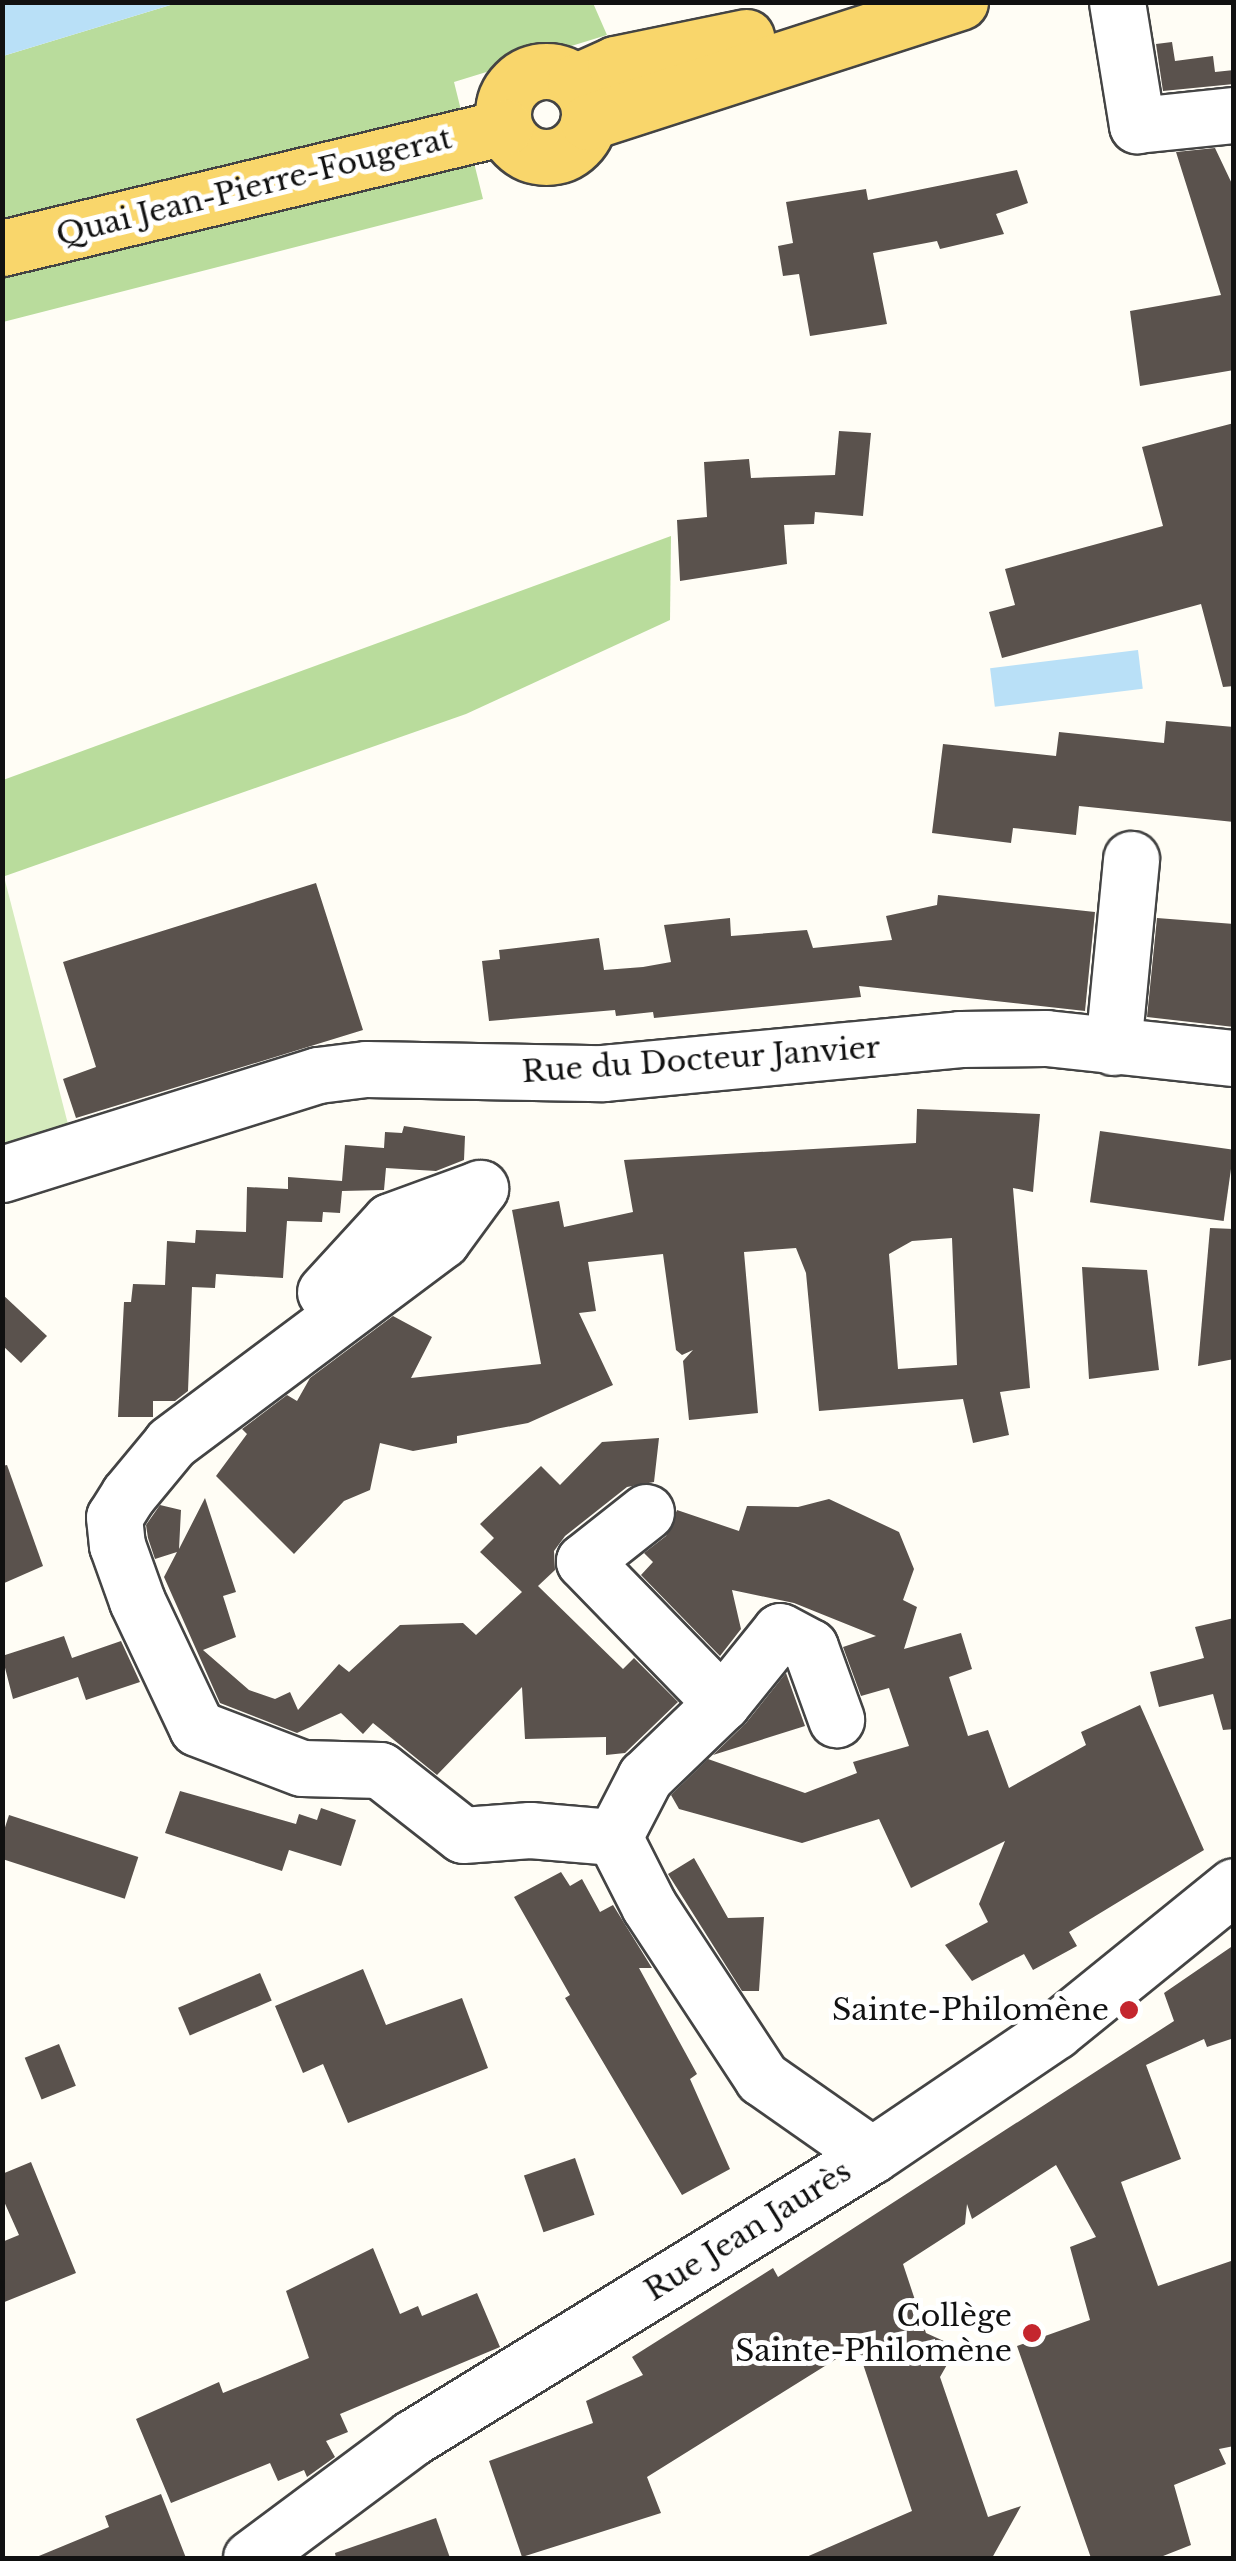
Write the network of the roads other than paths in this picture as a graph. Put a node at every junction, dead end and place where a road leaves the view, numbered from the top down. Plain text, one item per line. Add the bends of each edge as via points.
1 (859, 2) edge
2 (960, 2) edge
3 (1117, 2) edge
4 (581, 102) junction
5 (1234, 115) edge
6 (2, 248) edge
7 (1130, 859) dead end
8 (1113, 1046) junction
9 (1234, 1058) edge
10 (2, 1174) edge
11 (216, 1410) junction
12 (646, 1512) dead end
13 (722, 1703) junction
14 (836, 1718) dead end
15 (614, 1838) junction
16 (1234, 1886) edge
17 (872, 2155) junction
18 (250, 2558) edge

1 - 4 main road, Quai Jean-Pierre-Fougerat via 692,52 615,64
2 - 4 main road, Quai Jean-Pierre-Fougerat
3 - 5 street via 1137,124
4 - 6 main road, Quai Jean-Pierre-Fougerat via 547,71 518,81 506,97 505,127
7 - 8 street
8 - 9 street, Rue du Docteur Janvier
8 - 10 street, Rue du Docteur Janvier via 960,1039 603,1073 412,1069 318,1076
11 - 11 street via 442,1240 480,1188 390,1221
11 - 15 street via 171,1443 114,1518 137,1601 198,1728 302,1768 380,1770 463,1834 530,1830
12 - 13 street via 584,1562
13 - 14 street via 780,1631 810,1646
13 - 15 street via 645,1777
15 - 17 street via 669,1938 762,2078
16 - 17 street, Rue Jean Jaurès via 1054,2031
17 - 18 street, Rue Jean Jaurès via 412,2438

